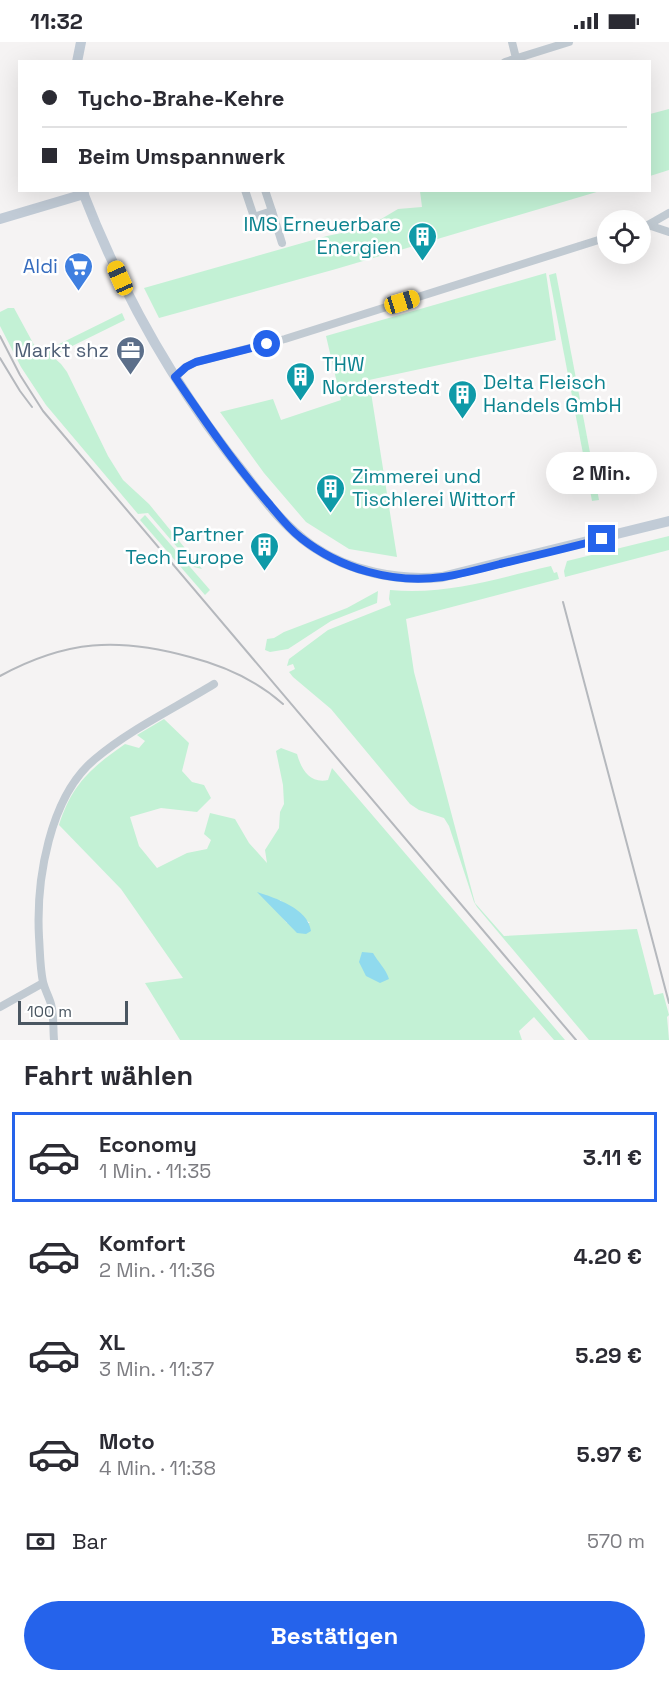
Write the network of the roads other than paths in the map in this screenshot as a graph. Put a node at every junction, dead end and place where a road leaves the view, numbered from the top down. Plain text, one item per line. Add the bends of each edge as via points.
1 (81, 42) edge
2 (512, 42) edge
3 (569, 42) edge
4 (516, 58) junction
5 (77, 60) edge
6 (510, 60) edge
7 (86, 192) edge
8 (246, 192) edge
9 (266, 192) edge
10 (272, 211) junction
11 (669, 213) edge
12 (0, 219) edge
13 (651, 223) edge
14 (651, 228) edge
15 (669, 232) edge
16 (597, 240) edge
17 (282, 243) dead end
18 (175, 377) junction
19 (669, 521) edge
20 (214, 684) dead end
21 (43, 983) junction
22 (0, 1007) edge
23 (54, 1040) edge

1 - 5 street
2 - 4 street
3 - 4 street
4 - 6 street
7 - 12 street
7 - 18 street via 128,294
8 - 10 street via 254,217
9 - 10 street
10 - 17 street
11 - 13 street
14 - 15 street
16 - 18 street via 285,339 196,362
18 - 19 street via 230,456 287,525 320,551 360,569 406,578 442,577
20 - 21 street via 94,760 72,784 56,819 39,891
21 - 22 street
21 - 23 street via 52,1006

